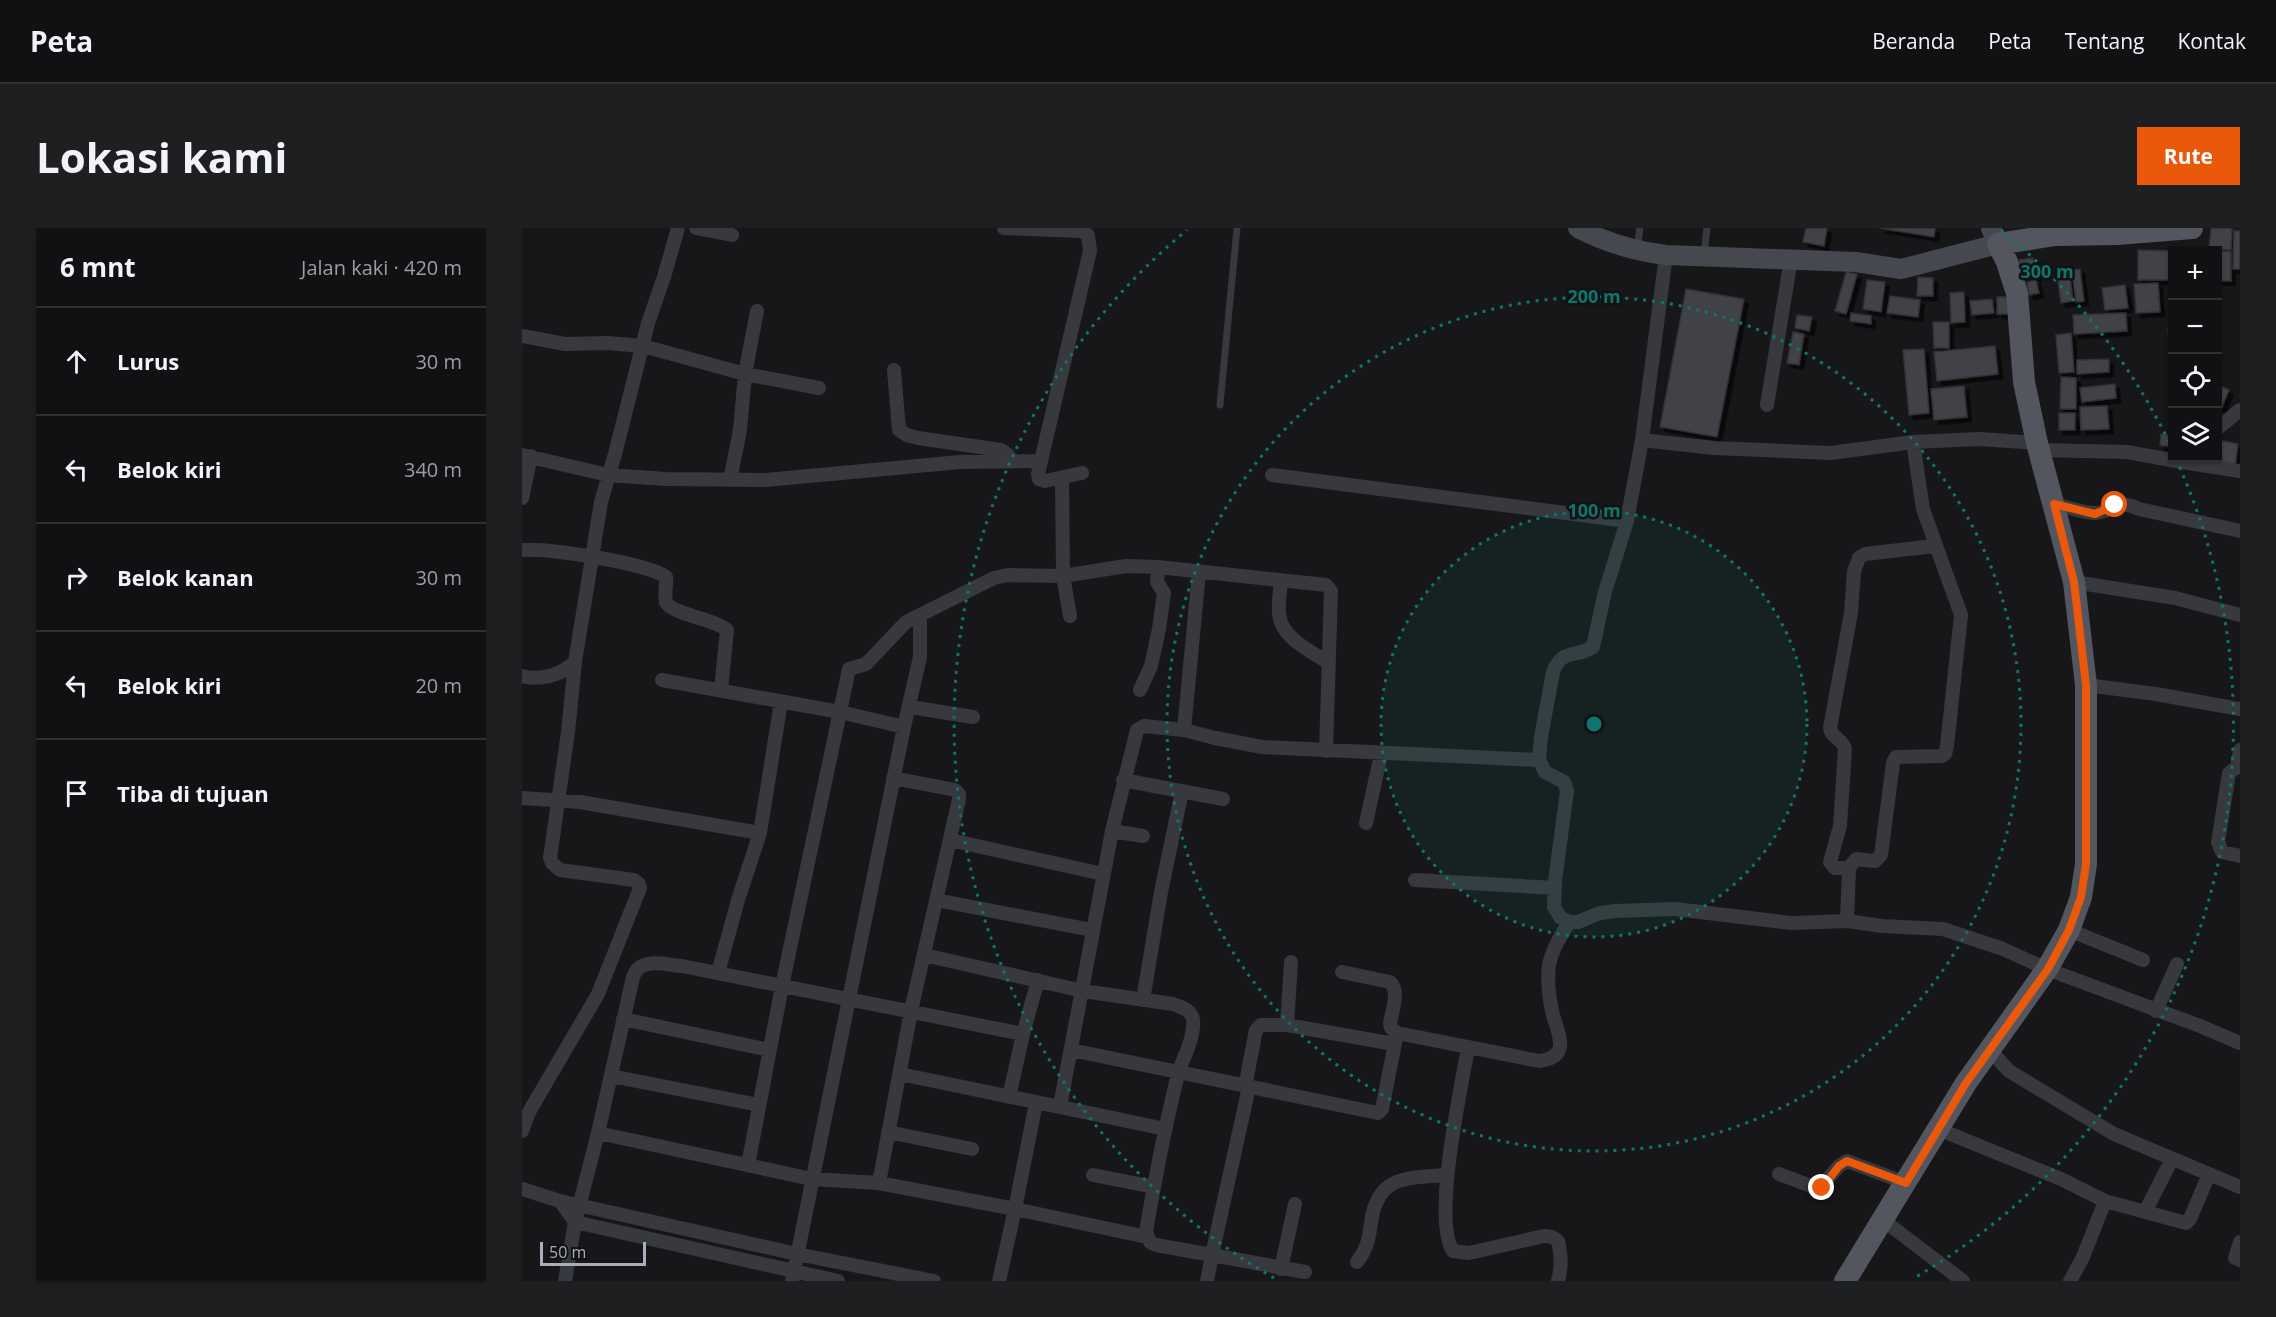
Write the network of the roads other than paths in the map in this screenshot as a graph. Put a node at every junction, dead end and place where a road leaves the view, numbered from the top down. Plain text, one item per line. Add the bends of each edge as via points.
1 (678, 228) edge
2 (696, 228) edge
3 (1004, 228) edge
4 (1237, 228) edge
5 (1578, 228) edge
6 (1640, 228) edge
7 (1707, 228) edge
8 (2192, 228) edge
9 (2079, 231) edge
10 (732, 235) dead end
11 (1994, 236) edge
12 (1637, 252) junction
13 (1666, 255) junction
14 (1703, 256) junction
15 (1791, 259) junction
16 (757, 311) dead end
17 (522, 336) edge
18 (643, 346) junction
19 (894, 370) dead end
20 (745, 374) junction
21 (819, 388) dead end
22 (1220, 405) dead end
23 (1767, 405) dead end
24 (2240, 410) edge
25 (2222, 424) edge
26 (1642, 440) junction
27 (1913, 442) junction
28 (2038, 446) junction
29 (527, 455) edge
30 (2168, 458) edge
31 (1012, 461) junction
32 (1041, 461) junction
33 (2193, 462) edge
34 (2240, 471) edge
35 (1082, 473) dead end
36 (608, 475) junction
37 (1272, 475) dead end
38 (1062, 478) junction
39 (730, 480) junction
40 (522, 498) edge
41 (2054, 504) junction
42 (1627, 521) junction
43 (2240, 531) edge
44 (1935, 546) junction
45 (522, 550) edge
46 (591, 557) junction
47 (1158, 567) junction
48 (1199, 572) junction
49 (1064, 576) junction
50 (1281, 581) junction
51 (2074, 582) junction
52 (920, 615) junction
53 (2240, 615) edge
54 (1070, 616) dead end
55 (575, 662) junction
56 (1329, 663) junction
57 (522, 676) edge
58 (662, 680) dead end
59 (2086, 685) junction
60 (721, 689) junction
61 (1140, 690) dead end
62 (781, 702) junction
63 (910, 707) junction
64 (2240, 709) edge
65 (840, 712) junction
66 (973, 717) dead end
67 (904, 727) junction
68 (1184, 730) junction
69 (2240, 750) edge
70 (1326, 751) junction
71 (1381, 754) junction
72 (1539, 760) junction
73 (893, 778) junction
74 (1123, 780) junction
75 (1182, 790) junction
76 (2233, 794) edge
77 (522, 798) edge
78 (1223, 799) dead end
79 (559, 800) junction
80 (1366, 823) dead end
81 (1112, 831) junction
82 (760, 833) junction
83 (1143, 836) dead end
84 (950, 840) junction
85 (2240, 856) edge
86 (1849, 868) junction
87 (1103, 874) junction
88 (1415, 880) dead end
89 (1555, 888) junction
90 (936, 900) junction
91 (1847, 921) junction
92 (1569, 922) junction
93 (1092, 930) junction
94 (2069, 930) junction
95 (924, 955) junction
96 (2143, 960) dead end
97 (1291, 962) dead end
98 (2177, 964) dead end
99 (2048, 969) junction
100 (1342, 972) dead end
101 (718, 973) junction
102 (1038, 980) junction
103 (782, 986) junction
104 (1083, 991) junction
105 (850, 998) junction
106 (1143, 1000) junction
107 (911, 1011) junction
108 (2156, 1011) junction
109 (623, 1019) junction
110 (1287, 1025) junction
111 (1023, 1034) junction
112 (1395, 1039) junction
113 (2240, 1043) edge
114 (1468, 1048) junction
115 (769, 1050) junction
116 (1071, 1050) junction
117 (1990, 1050) junction
118 (1179, 1072) junction
119 (900, 1074) junction
120 (611, 1076) junction
121 (1247, 1087) junction
122 (1009, 1097) junction
123 (1036, 1103) junction
124 (759, 1105) junction
125 (1060, 1106) junction
126 (1165, 1130) junction
127 (1938, 1130) junction
128 (522, 1131) edge
129 (888, 1132) junction
130 (598, 1134) junction
131 (972, 1149) dead end
132 (2172, 1159) junction
133 (747, 1165) junction
134 (1779, 1174) dead end
135 (2209, 1174) junction
136 (1093, 1175) dead end
137 (1447, 1175) junction
138 (812, 1179) junction
139 (879, 1183) junction
140 (1906, 1183) junction
141 (1154, 1187) junction
142 (2240, 1187) edge
143 (522, 1189) edge
144 (560, 1201) junction
145 (2105, 1201) junction
146 (1294, 1204) dead end
147 (579, 1205) junction
148 (1015, 1209) junction
149 (2145, 1212) junction
150 (1883, 1220) junction
151 (575, 1222) junction
152 (1147, 1237) junction
153 (2240, 1242) edge
154 (797, 1254) junction
155 (1212, 1256) junction
156 (2240, 1260) edge
157 (1357, 1262) dead end
158 (1281, 1269) junction
159 (1305, 1272) dead end
160 (793, 1277) edge
161 (565, 1281) edge
162 (838, 1281) edge
163 (934, 1281) edge
164 (999, 1281) edge
165 (1207, 1281) edge
166 (1558, 1281) edge
167 (1845, 1281) edge
168 (1963, 1281) edge
169 (2070, 1281) edge

1 - 18 street
2 - 10 street
3 - 32 street via 1081,231 1089,240 1090,251
4 - 22 lane
5 - 12 street
6 - 12 lane
7 - 14 lane
8 - 9 main road
9 - 11 main road
11 - 15 street via 1901,269
11 - 28 main road via 2017,293 2024,382
12 - 13 street
13 - 14 street
13 - 26 street
14 - 15 street
15 - 23 street
16 - 20 street
17 - 18 street via 565,345
18 - 20 street
18 - 36 street
19 - 31 street via 899,430 918,438 1001,450
20 - 21 street
20 - 39 street
24 - 25 street
26 - 27 street via 1714,448 1831,453
26 - 42 street
27 - 28 street via 1979,439
27 - 44 street via 1923,509
28 - 30 street
28 - 41 main road
29 - 36 street
29 - 40 street
31 - 32 street
31 - 39 street
32 - 38 street via 1039,480
33 - 34 street
35 - 38 street
36 - 39 street
36 - 46 street
37 - 42 street
38 - 49 street
41 - 43 street via 2095,514 2128,504
41 - 51 main road
42 - 72 street via 1593,647 1564,656 1552,672
44 - 86 street via 1960,615 1946,751 1938,757 1896,757 1881,855 1875,861 1856,859
44 - 86 street via 1865,554 1854,571 1851,614 1830,728 1845,749 1840,826 1830,862 1835,868
45 - 46 street
46 - 55 street
46 - 60 street via 659,572 666,577 666,601 671,608 727,630
47 - 48 street
47 - 49 street via 1126,566
47 - 61 street via 1156,582 1164,593 1160,628 1152,666
48 - 50 street
48 - 68 street
49 - 52 street via 1008,574 993,578
49 - 54 street
50 - 56 street via 1282,625 1301,645
50 - 56 street via 1326,585 1331,591
51 - 53 street via 2175,598
51 - 59 main road
52 - 63 street via 920,657
52 - 65 street via 897,630 866,664 849,669
55 - 57 street via 552,676
55 - 79 street
56 - 70 street
58 - 60 street
59 - 64 street
59 - 94 main road via 2086,864 2081,897
60 - 62 street
62 - 65 street
62 - 82 street
63 - 66 street
63 - 67 street
65 - 67 street
65 - 103 street
67 - 73 street
68 - 70 street via 1262,747
68 - 74 street via 1144,726 1137,730
69 - 76 street via 2237,766 2229,773
70 - 71 street
71 - 72 street
71 - 80 street
72 - 89 street via 1545,772 1564,782 1567,791
73 - 84 street via 957,791 959,799
73 - 105 street
74 - 75 street
74 - 81 street
75 - 78 street
75 - 106 street
76 - 85 street via 2218,845 2222,852
77 - 79 street
79 - 82 street
79 - 128 street via 550,858 555,867 629,879 640,886 598,994 529,1112
81 - 83 street
81 - 87 street
82 - 101 street
84 - 87 street
84 - 90 street
86 - 91 street
87 - 93 street
88 - 89 street
89 - 92 street via 1554,907
90 - 93 street
90 - 95 street
91 - 92 street via 1791,923 1652,909 1600,913
91 - 99 street via 1943,929
92 - 114 street via 1549,966 1552,1010 1561,1041 1558,1054 1539,1061
93 - 104 street
94 - 96 street
94 - 99 main road
95 - 102 street
95 - 107 street
97 - 110 street
98 - 108 street
99 - 108 street
99 - 117 main road
100 - 112 street via 1394,985 1390,1028
101 - 103 street
101 - 109 street via 642,964 633,977
102 - 104 street
102 - 111 street
103 - 105 street
103 - 115 street
104 - 106 street
104 - 116 street
105 - 107 street
105 - 138 street
106 - 118 street via 1173,1004 1190,1013 1192,1030
107 - 111 street
107 - 119 street
108 - 113 street
109 - 115 street
109 - 120 street
110 - 112 street
110 - 121 street via 1258,1027
111 - 122 street
112 - 114 street
112 - 121 street via 1382,1109 1378,1113
114 - 137 street
115 - 124 street
116 - 118 street
116 - 125 street
117 - 127 main road
117 - 132 street via 2009,1071 2114,1134
118 - 121 street
118 - 126 street
119 - 122 street
119 - 129 street
120 - 124 street
120 - 130 street
121 - 155 street
122 - 123 street
123 - 125 street
123 - 148 street
124 - 133 street
125 - 126 street
126 - 141 street
127 - 140 main road
127 - 145 street via 2061,1179
129 - 131 street
129 - 139 street
130 - 133 street
130 - 147 street
132 - 135 street
132 - 149 street
133 - 138 street
134 - 140 street via 1819,1190 1847,1161
135 - 142 street
135 - 149 street via 2189,1221 2182,1223
136 - 141 street
137 - 157 street via 1390,1184 1373,1209 1368,1245
137 - 166 street via 1446,1225 1448,1244 1453,1251 1469,1253 1552,1237 1558,1241 1561,1258
138 - 139 street
138 - 154 street
139 - 148 street
140 - 150 main road
141 - 152 street
143 - 144 street
144 - 147 street
144 - 151 street
145 - 149 street
145 - 169 street
146 - 158 street
147 - 151 street
147 - 154 street
148 - 152 street
148 - 164 street
150 - 167 main road
150 - 168 street
151 - 160 street
151 - 161 street
152 - 155 street via 1156,1245
153 - 156 street via 2235,1258
154 - 160 street
154 - 163 street
155 - 158 street
155 - 165 street
158 - 159 street
160 - 162 street

